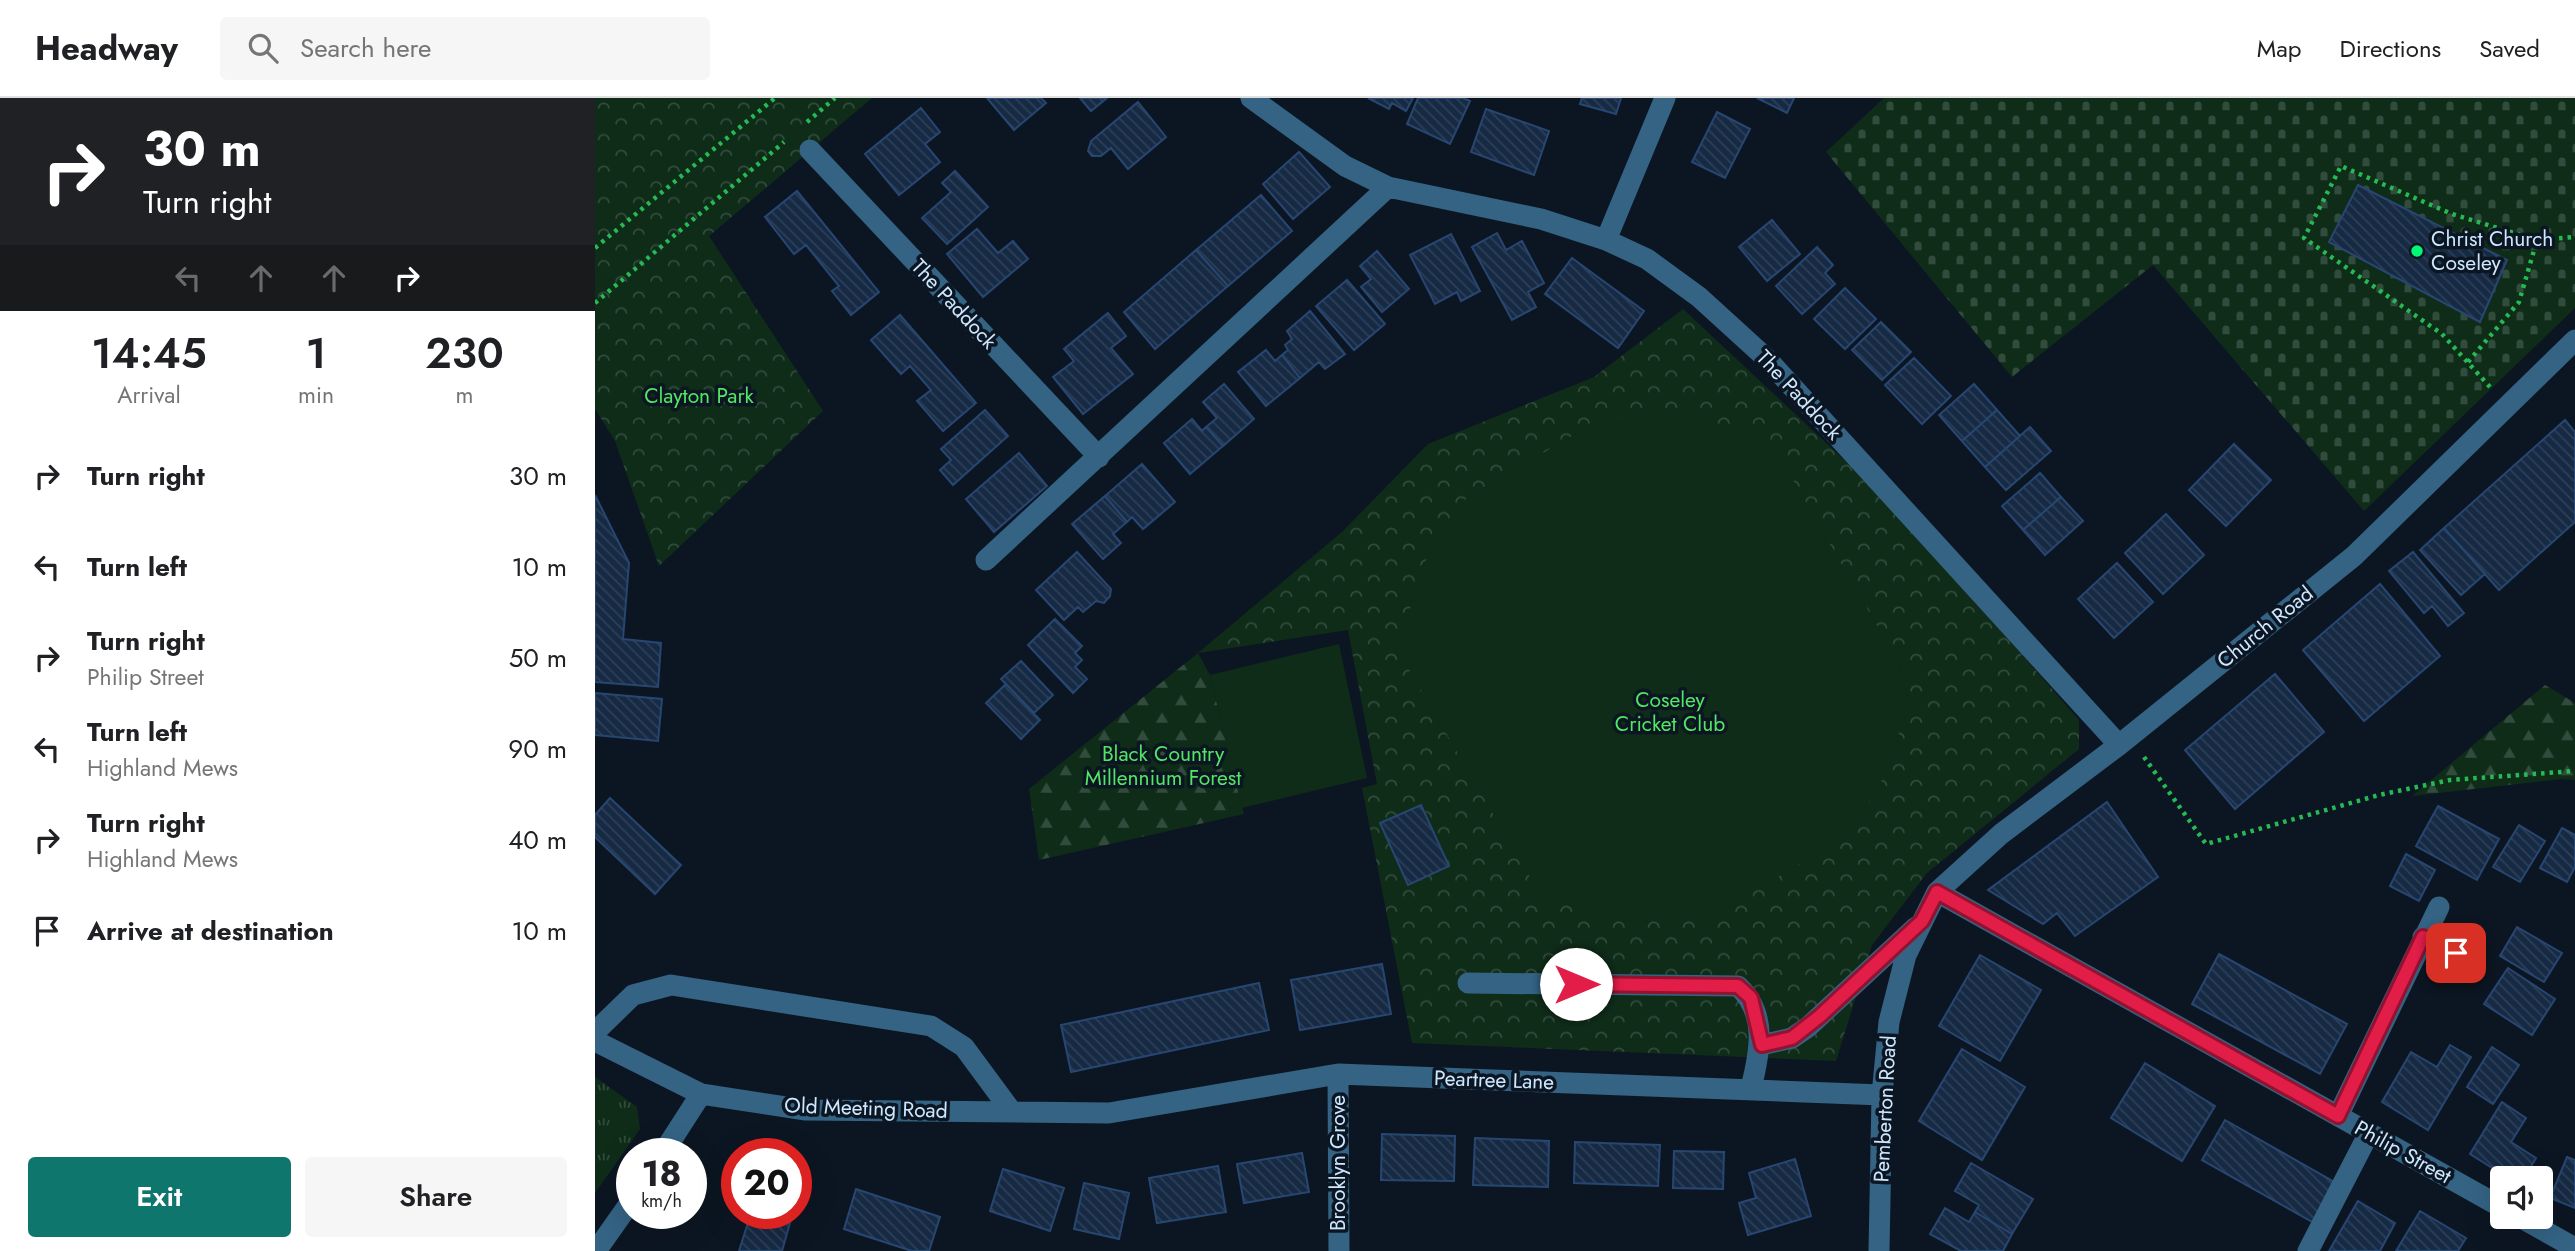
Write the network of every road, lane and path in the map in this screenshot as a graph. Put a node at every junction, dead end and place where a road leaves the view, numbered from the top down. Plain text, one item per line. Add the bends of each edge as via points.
1 (775, 98) edge
2 (835, 98) edge
3 (1251, 98) edge
4 (1665, 98) edge
5 (805, 123) dead end
6 (795, 132) dead end
7 (810, 150) dead end
8 (1388, 187) junction
9 (2575, 237) edge
10 (1606, 240) junction
11 (2537, 240) junction
12 (595, 248) edge
13 (595, 303) edge
14 (2575, 341) edge
15 (2467, 362) junction
16 (2507, 405) junction
17 (1099, 457) junction
18 (986, 560) dead end
19 (2119, 745) junction
20 (2575, 771) edge
21 (1937, 892) junction
22 (2439, 906) dead end
23 (1922, 921) junction
24 (2423, 937) junction
25 (2456, 953) dead end
26 (1468, 983) dead end
27 (595, 1032) edge
28 (595, 1041) edge
29 (1762, 1045) junction
30 (1338, 1074) junction
31 (1751, 1088) junction
32 (701, 1094) junction
33 (1882, 1095) junction
34 (1012, 1112) junction
35 (1109, 1113) joint
36 (2338, 1116) junction
37 (2369, 1133) junction
38 (673, 1138) edge
39 (2490, 1201) edge
40 (616, 1223) edge
41 (2541, 1229) edge
42 (2575, 1248) edge
43 (596, 1251) edge
44 (1339, 1251) edge
45 (1879, 1251) edge
46 (2308, 1251) edge

1 - 12 path
2 - 5 path
3 - 8 street, The Paddock via 1345,166
4 - 10 street
6 - 13 path
7 - 17 street, The Paddock
8 - 10 street, The Paddock via 1541,219
8 - 17 street
9 - 11 path
10 - 19 street, The Paddock via 1647,259 1699,297 1766,358
11 - 15 path via 2519,302
11 - 15 path via 2452,214 2341,166 2304,238 2442,334
14 - 16 street, Church Road
15 - 16 path
16 - 19 street, Church Road via 2354,555
17 - 18 street
19 - 20 path via 2141,753 2206,844 2379,794 2451,780
19 - 21 street, Church Road via 2001,834
21 - 23 street, Pemberton Road
21 - 36 street, Philip Street
22 - 24 street
23 - 29 street via 1808,1027 1792,1038
23 - 33 street, Pemberton Road via 1906,955 1889,1022
24 - 25 street
24 - 36 street
26 - 29 street via 1738,986 1751,998
27 - 34 street via 633,995 671,985 931,1026 964,1048
28 - 32 street, Old Meeting Road
29 - 31 street
30 - 31 street, Peartree Lane
30 - 35 street, Peartree Lane
30 - 44 street, Brooklyn Grove
31 - 33 street, Peartree Lane
32 - 34 street, Old Meeting Road via 806,1110
32 - 38 street
33 - 45 street, Pemberton Road
34 - 35 street, Old Meeting Road
36 - 37 street, Philip Street
37 - 39 street, Philip Street
37 - 46 street
40 - 43 street
41 - 42 street

